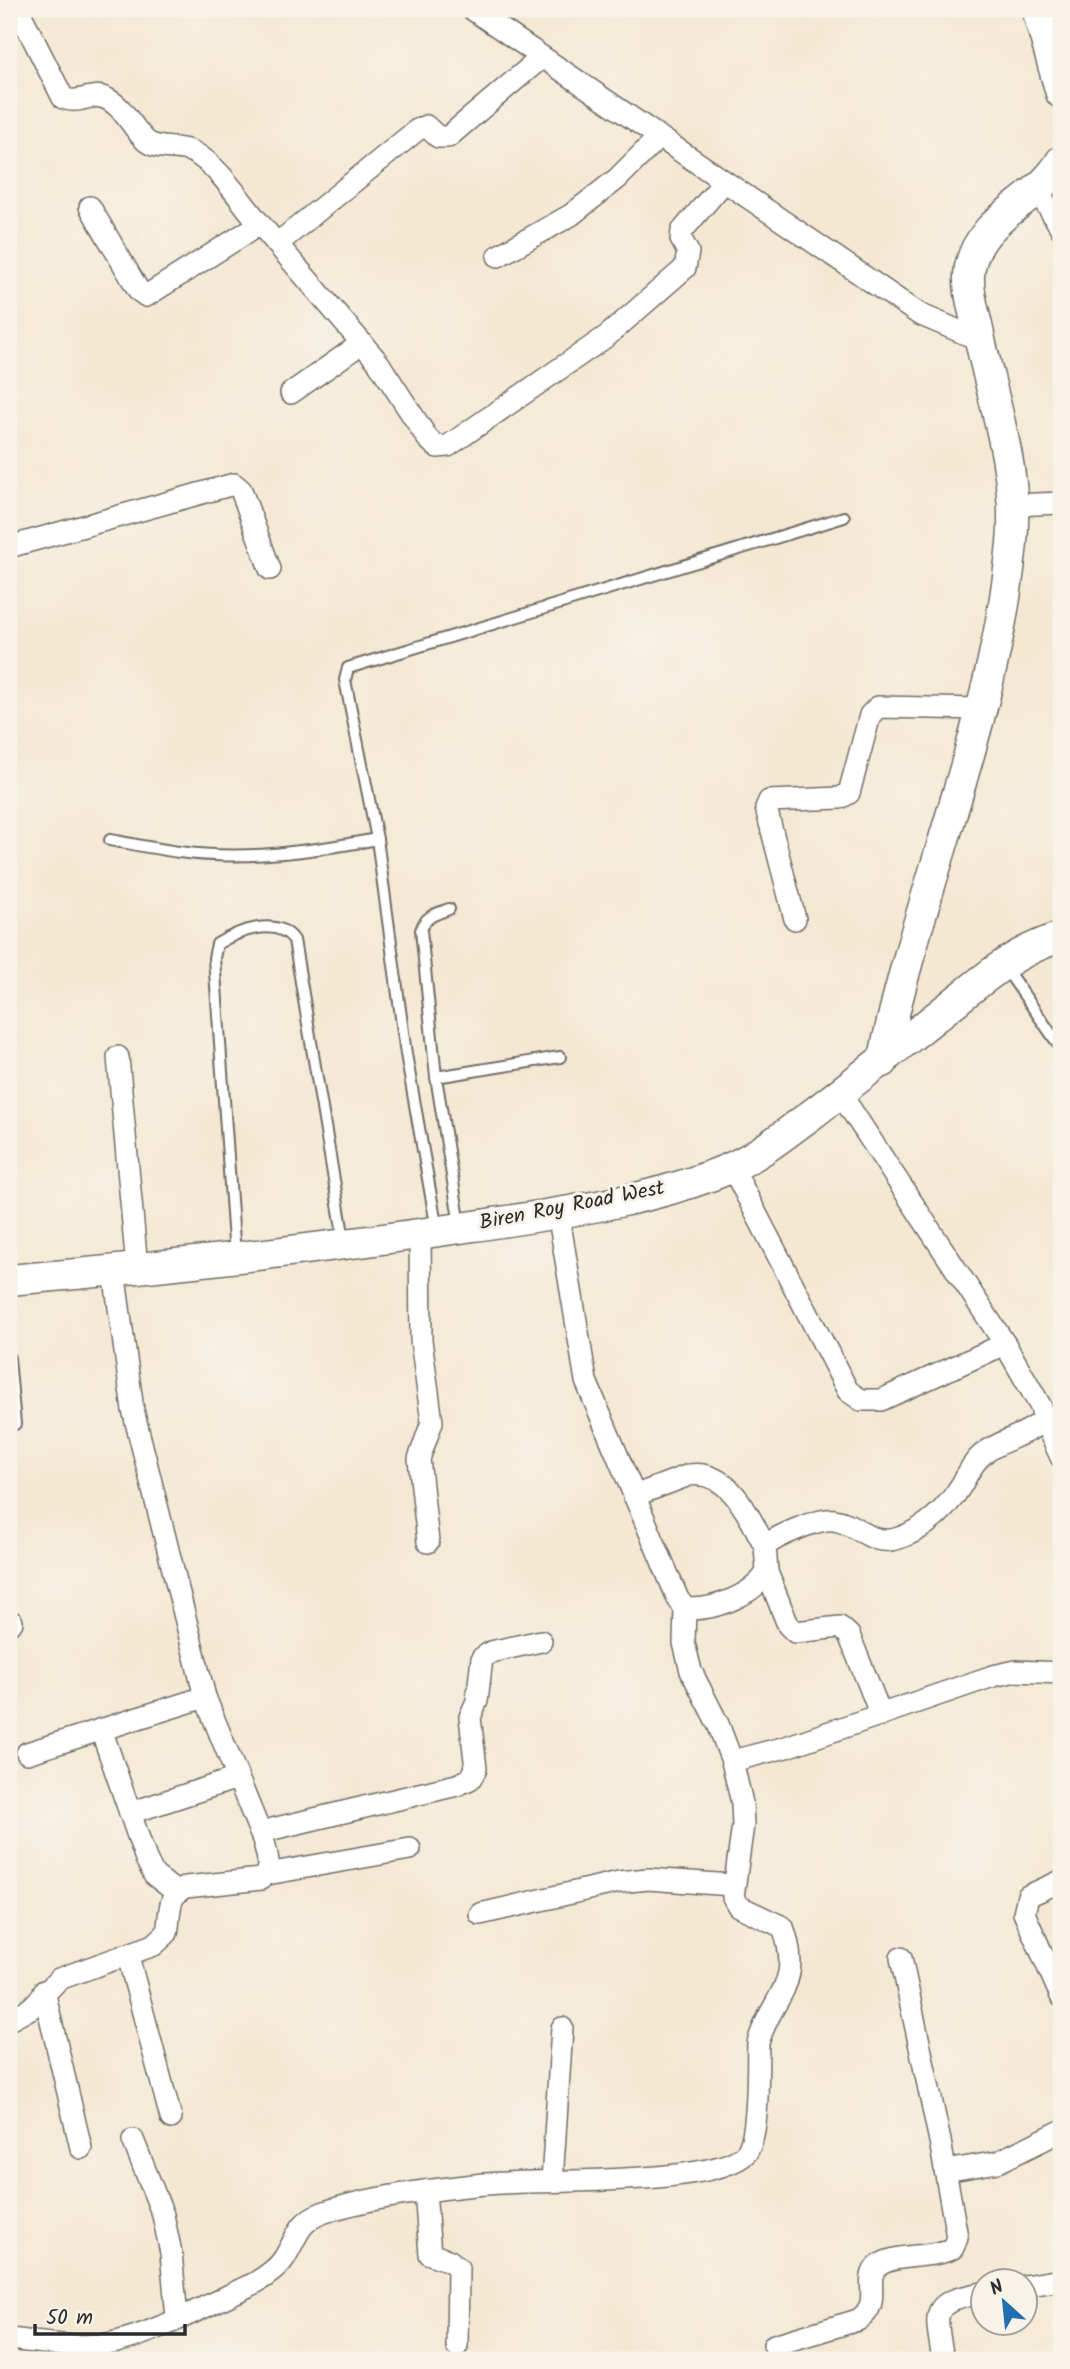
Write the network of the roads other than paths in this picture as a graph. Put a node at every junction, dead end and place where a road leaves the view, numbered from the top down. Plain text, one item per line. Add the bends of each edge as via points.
1 (18, 9) edge
2 (472, 9) edge
3 (1037, 9) edge
4 (541, 58) junction
5 (1061, 93) edge
6 (658, 138) junction
7 (1061, 160) edge
8 (724, 182) junction
9 (1036, 188) junction
10 (90, 207) dead end
11 (260, 224) junction
12 (1061, 228) edge
13 (277, 244) junction
14 (498, 256) dead end
15 (980, 341) junction
16 (362, 343) junction
17 (291, 393) dead end
18 (1061, 503) edge
19 (1013, 505) junction
20 (845, 517) dead end
21 (9, 547) edge
22 (270, 569) dead end
23 (983, 709) junction
24 (377, 839) junction
25 (110, 840) dead end
26 (449, 909) dead end
27 (795, 919) dead end
28 (1061, 937) edge
29 (1003, 964) junction
30 (1061, 1048) edge
31 (118, 1057) dead end
32 (560, 1057) dead end
33 (883, 1062) junction
34 (436, 1077) junction
35 (840, 1093) junction
36 (732, 1167) junction
37 (558, 1212) junction
38 (439, 1231) junction
39 (344, 1243) junction
40 (235, 1256) junction
41 (125, 1270) junction
42 (9, 1280) edge
43 (1005, 1344) junction
44 (9, 1358) edge
45 (1044, 1420) junction
46 (15, 1424) dead end
47 (1061, 1457) edge
48 (634, 1496) junction
49 (428, 1542) dead end
50 (765, 1546) junction
51 (767, 1572) junction
52 (685, 1608) junction
53 (541, 1641) dead end
54 (1061, 1673) edge
55 (205, 1697) junction
56 (881, 1715) junction
57 (101, 1729) junction
58 (27, 1753) dead end
59 (732, 1761) junction
60 (237, 1778) junction
61 (130, 1813) junction
62 (260, 1832) junction
63 (410, 1849) dead end
64 (267, 1874) junction
65 (1061, 1881) edge
66 (732, 1885) junction
67 (176, 1892) junction
68 (480, 1914) dead end
69 (128, 1956) junction
70 (901, 1958) dead end
71 (44, 1992) junction
72 (1061, 1996) edge
73 (9, 2020) edge
74 (562, 2028) dead end
75 (170, 2118) dead end
76 (1061, 2131) edge
77 (133, 2140) dead end
78 (81, 2148) dead end
79 (945, 2171) junction
80 (552, 2181) junction
81 (425, 2191) junction
82 (1061, 2280) edge
83 (1038, 2284) edge
84 (968, 2297) edge
85 (177, 2318) junction
86 (9, 2339) edge
87 (774, 2345) dead end
88 (457, 2346) dead end
89 (943, 2360) edge

1 - 11 street via 63,98 74,102 102,96 155,146 181,148 204,159
2 - 4 street
3 - 5 main road
4 - 6 street
4 - 13 street via 448,137 438,137 426,126 416,130
6 - 8 street
6 - 14 street via 617,180 571,215
7 - 9 main road
8 - 15 street via 919,314
8 - 16 street via 682,231 689,260 685,268 607,336 448,446 437,447 428,439
9 - 12 street
9 - 15 main road via 979,241 970,269
10 - 11 street via 146,296
11 - 13 street
13 - 16 street
15 - 19 main road via 1010,472
16 - 17 street
18 - 19 street
19 - 23 main road via 1002,623
20 - 24 lane via 348,668 345,680
21 - 22 street via 234,484 241,490
23 - 27 street via 878,706 870,715 849,793 840,798 769,801 766,808
23 - 33 main road via 902,977
24 - 25 lane via 293,853 213,855
24 - 38 lane via 406,1054
26 - 34 lane via 431,915 421,930
28 - 29 main road, Biren Roy Road West via 1030,947
29 - 30 lane
29 - 33 main road, Biren Roy Road West
31 - 41 street
32 - 34 lane
33 - 35 main road, Biren Roy Road West
34 - 38 lane
35 - 36 main road, Biren Roy Road West
35 - 43 street
36 - 37 main road, Biren Roy Road West via 682,1184
36 - 43 street via 848,1391 862,1400 881,1400
37 - 38 main road, Biren Roy Road West
37 - 48 street via 586,1381
38 - 39 main road, Biren Roy Road West
38 - 49 street via 420,1326 432,1422 419,1459
39 - 40 main road, Biren Roy Road West
39 - 40 lane via 294,940 286,929 274,926 229,936 217,944 214,958
40 - 41 main road, Biren Roy Road West
41 - 42 main road, Biren Roy Road West
41 - 55 street via 133,1410
43 - 45 street
44 - 46 lane
45 - 47 street
45 - 50 street via 982,1454 944,1510 930,1523 898,1539 868,1538 835,1520 774,1538
48 - 50 street via 689,1475 713,1479 740,1500
48 - 52 street
50 - 51 street
51 - 52 street via 751,1591 713,1605
51 - 56 street via 795,1632 840,1627 849,1635
52 - 59 street via 684,1643 691,1671
53 - 62 street via 482,1658 477,1701 470,1717 476,1769 470,1779
54 - 56 street via 1016,1671 993,1676
55 - 57 street
55 - 60 street
56 - 59 street
57 - 58 street
57 - 61 street
59 - 66 street via 743,1825
60 - 61 street
60 - 62 street
61 - 67 street via 154,1875
62 - 64 street
63 - 64 street
64 - 67 street via 261,1879
65 - 72 street via 1028,1896 1024,1913
66 - 68 street via 648,1879 619,1882
66 - 80 street via 738,1906 783,1927 790,1964 788,1984 758,2043 753,2137 746,2154 728,2164 668,2176
67 - 69 street via 170,1901 167,1933 154,1945
69 - 71 street via 77,1970
69 - 75 street
70 - 79 street
71 - 73 street via 31,2008
71 - 78 street
74 - 80 street
76 - 79 street via 998,2162
77 - 85 street via 163,2215
79 - 87 street via 957,2237 953,2248 941,2254 887,2261 873,2273 867,2314
80 - 81 street
81 - 85 street via 305,2220 272,2273
81 - 88 street via 430,2254 450,2260 458,2268
82 - 83 street
84 - 89 street via 939,2308 936,2316
85 - 86 street via 103,2345

